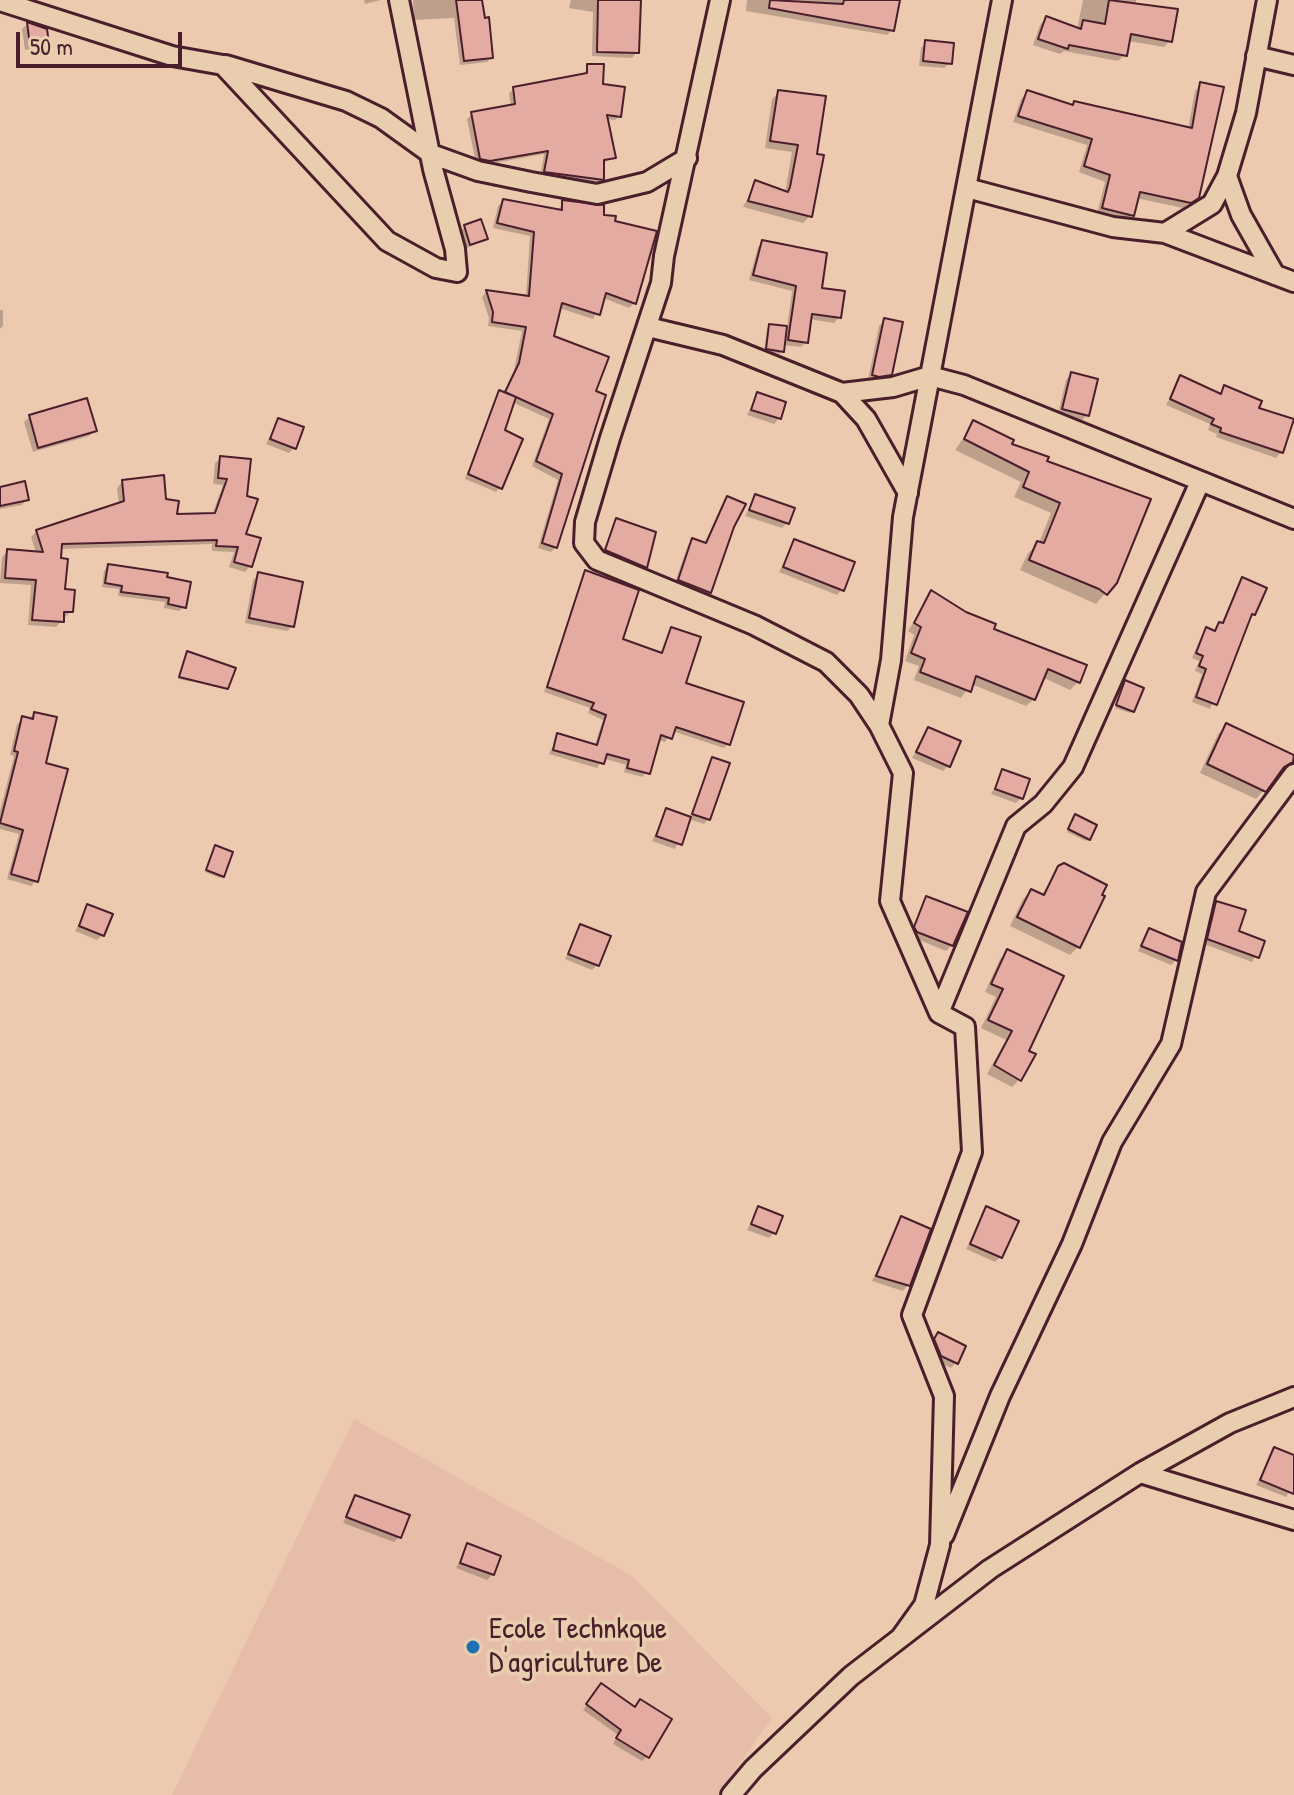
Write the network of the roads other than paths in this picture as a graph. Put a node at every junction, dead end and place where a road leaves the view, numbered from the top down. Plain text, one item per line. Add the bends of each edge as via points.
1 (399, 0) edge
2 (720, 0) edge
3 (1002, 0) edge
4 (1267, 0) edge
5 (0, 1) edge
6 (1256, 56) junction
7 (223, 65) junction
8 (1294, 65) edge
9 (431, 154) junction
10 (687, 158) junction
11 (1227, 176) junction
12 (967, 188) junction
13 (1165, 233) junction
14 (1275, 275) junction
15 (1294, 282) edge
16 (648, 327) junction
17 (930, 376) junction
18 (842, 393) junction
19 (1200, 482) junction
20 (908, 493) junction
21 (1294, 519) edge
22 (879, 725) junction
23 (1294, 774) edge
24 (939, 1013) junction
25 (1294, 1397) edge
26 (1140, 1473) junction
27 (1294, 1520) edge
28 (940, 1545) junction
29 (901, 1637) junction
30 (731, 1795) edge

1 - 9 street
2 - 10 street
3 - 12 street
4 - 6 street
5 - 7 street via 172,56
6 - 8 street
6 - 11 street
7 - 9 street via 346,101 381,118
7 - 9 street via 387,241 436,268 457,272
9 - 10 street via 478,171 597,194 647,182
10 - 16 street
11 - 13 street via 1212,204
11 - 14 street via 1241,215
12 - 13 street via 1113,227
12 - 17 street
13 - 14 street
14 - 15 street
16 - 18 street via 723,345
16 - 22 street via 605,452 584,543 597,560 754,625 826,662 859,695
17 - 18 street
17 - 19 street via 964,385
17 - 20 street
18 - 20 street via 866,419
19 - 21 street
19 - 24 street via 1073,767 1043,804 1016,826
20 - 22 street
22 - 24 street via 903,773 890,901
23 - 28 street via 1206,892 1171,1044 1112,1142
24 - 28 street via 965,1027 972,1152 912,1315 944,1396
25 - 26 street via 1230,1423
26 - 27 street
26 - 29 street via 990,1569
28 - 29 street via 924,1605
29 - 30 street via 851,1676

